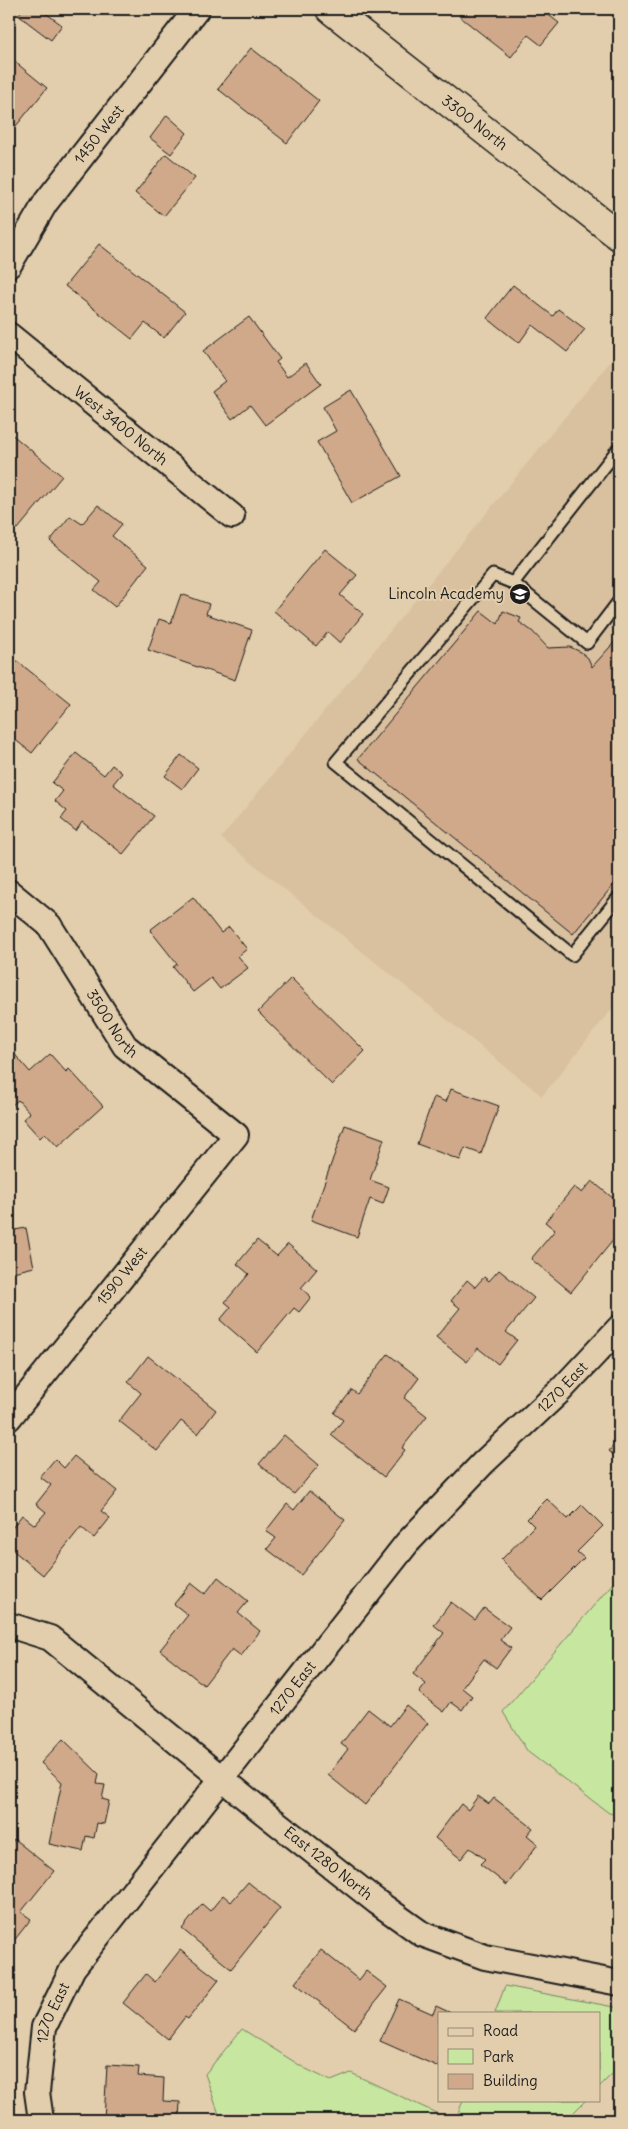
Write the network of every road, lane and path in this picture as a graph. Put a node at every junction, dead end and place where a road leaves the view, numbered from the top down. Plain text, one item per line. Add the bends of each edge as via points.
1 (197, 9) edge
2 (330, 9) edge
3 (619, 236) edge
4 (9, 265) edge
5 (9, 335) edge
6 (619, 448) edge
7 (232, 516) dead end
8 (513, 583) junction
9 (619, 601) edge
10 (9, 892) edge
11 (619, 897) edge
12 (236, 1135) joint
13 (619, 1328) edge
14 (9, 1418) edge
15 (9, 1625) edge
16 (222, 1778) junction
17 (619, 1983) edge
18 (41, 2120) edge

1 - 4 street, 1450 West via 46,202
2 - 3 street, 3300 North
5 - 7 street, West 3400 North
6 - 8 lane
8 - 9 lane via 586,643
8 - 11 lane via 493,575 336,762 572,955
10 - 12 street, 3500 North via 49,925 125,1046
12 - 14 street, 1590 West
13 - 16 street, 1270 East via 407,1543
15 - 16 street, East 1280 North via 50,1638
16 - 17 street, East 1280 North via 422,1934 485,1957
16 - 18 street, 1270 East via 73,1968 44,2027 37,2092

